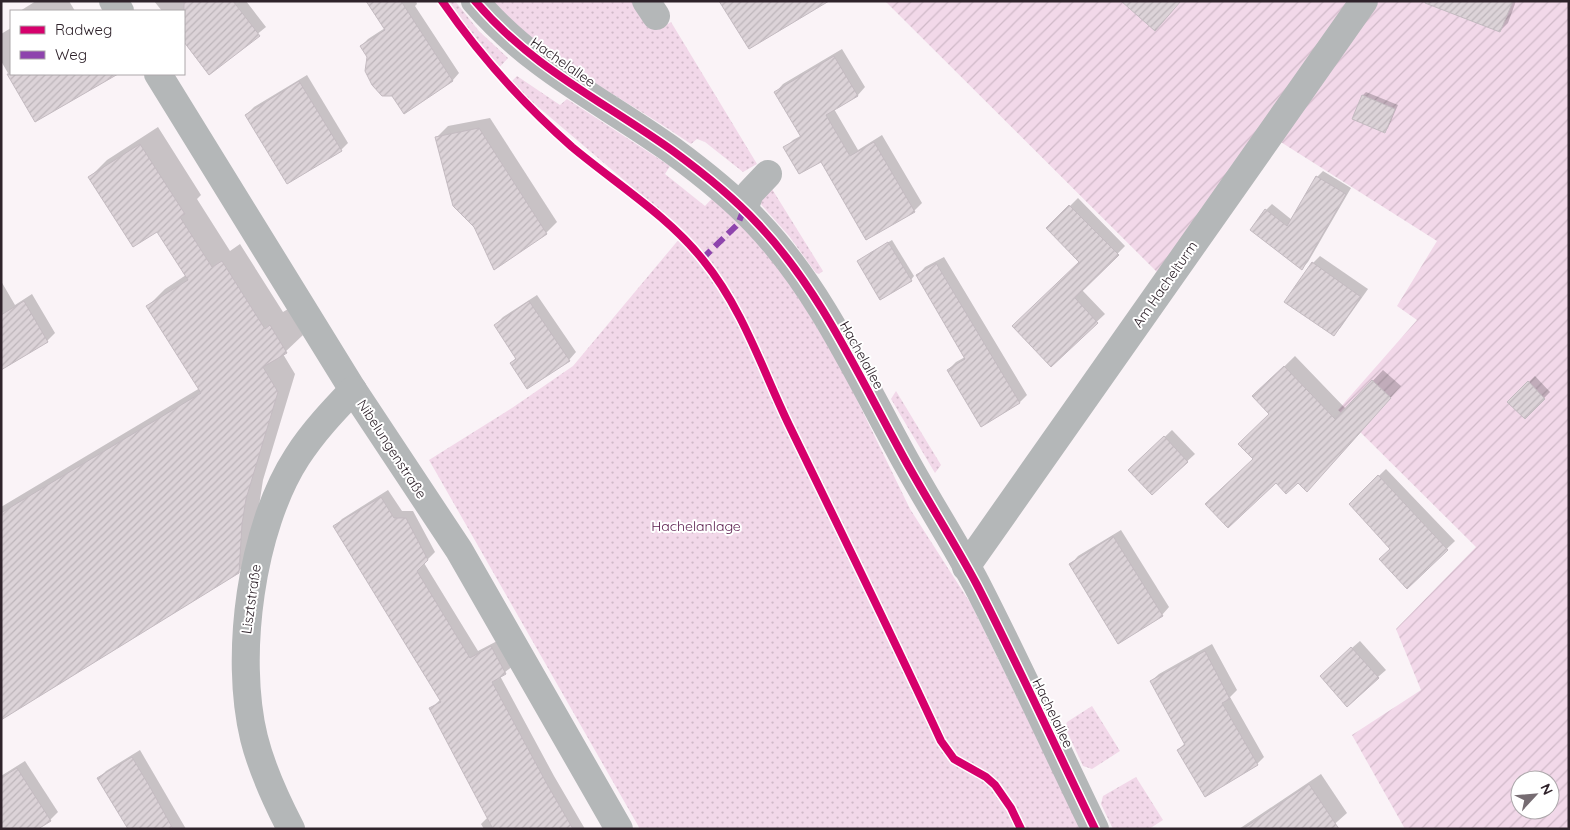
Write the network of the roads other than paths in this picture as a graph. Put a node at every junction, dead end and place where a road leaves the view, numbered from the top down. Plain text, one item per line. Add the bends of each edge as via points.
1 (475, 1) edge
2 (1364, 1) edge
3 (159, 75) edge
4 (768, 174) dead end
5 (744, 209) junction
6 (353, 390) junction
7 (966, 567) junction
8 (291, 829) edge
9 (619, 829) edge
10 (1095, 829) edge

1 - 5 street, Hachelallee via 543,75 672,150 713,180
2 - 7 street, Am Hachelturm
3 - 6 street, Nibelungenstraße
4 - 5 street via 750,193
5 - 7 street, Hachelallee via 810,290
6 - 8 street, Lisztstraße via 297,457 276,498 262,541 250,599 245,644 246,679 254,738 270,787
6 - 9 street, Nibelungenstraße via 459,550
7 - 10 street, Hachelallee

